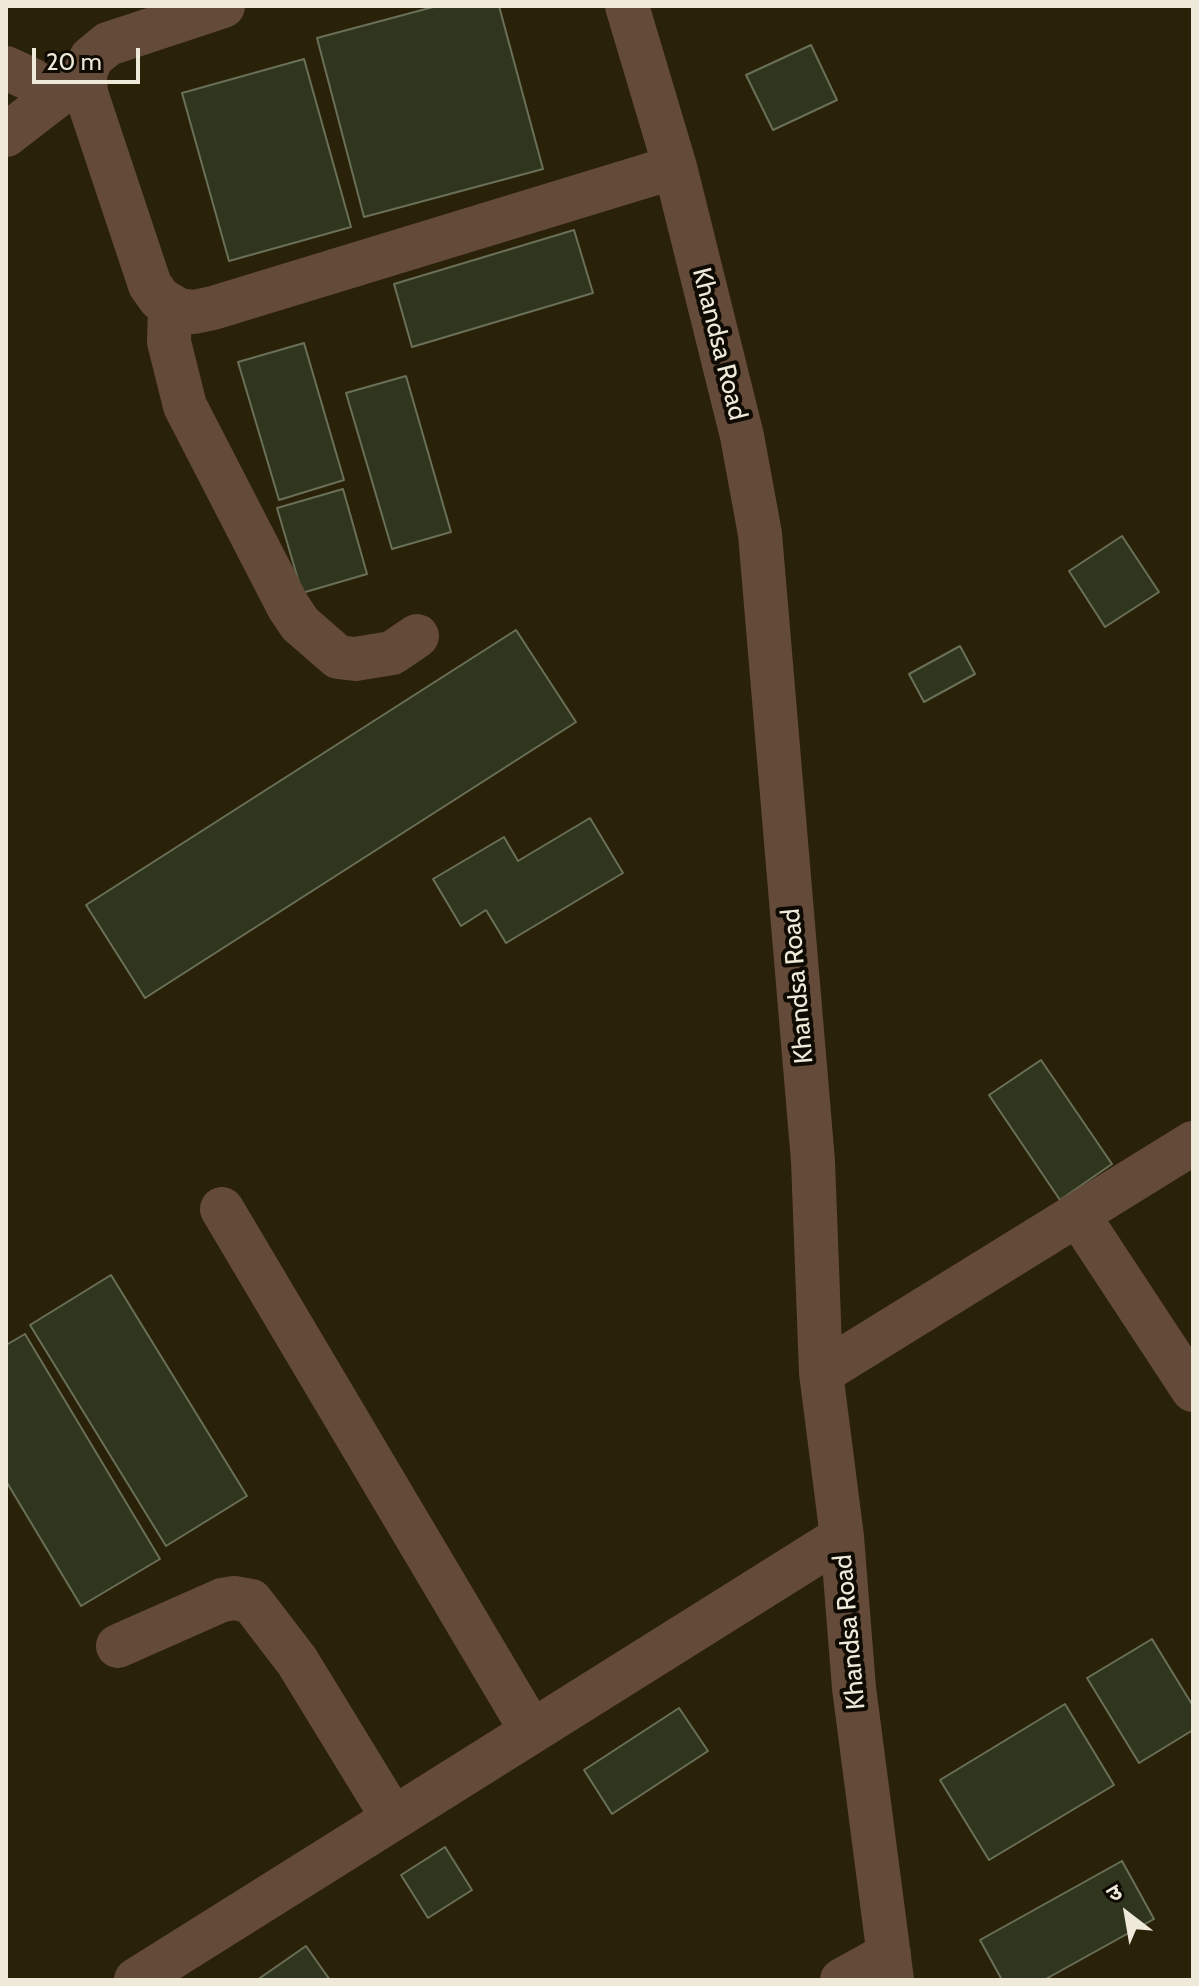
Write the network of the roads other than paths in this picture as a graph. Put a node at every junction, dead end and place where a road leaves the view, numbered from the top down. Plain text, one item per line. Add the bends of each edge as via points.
1 (223, 6) edge
2 (627, 6) edge
3 (6, 68) edge
4 (70, 85) junction
5 (6, 135) edge
6 (675, 167) junction
7 (170, 307) junction
8 (417, 636) dead end
9 (1193, 1143) edge
10 (222, 1209) dead end
11 (1078, 1215) junction
12 (821, 1373) junction
13 (1193, 1390) edge
14 (842, 1537) junction
15 (118, 1646) dead end
16 (531, 1730) junction
17 (393, 1818) junction
18 (891, 1967) edge
19 (136, 1980) edge
20 (842, 1980) edge

1 - 4 street via 108,44
2 - 6 street, Khandsa Road
3 - 4 street via 30,79
4 - 5 street
4 - 7 street via 86,93 150,285
6 - 7 street via 213,308 194,312
6 - 12 street, Khandsa Road via 742,436 760,534 813,1161
7 - 8 street via 169,342 185,406 300,624 338,657 355,659 392,653
9 - 11 street
10 - 16 street
11 - 12 street
11 - 13 street
12 - 14 street, Khandsa Road
14 - 16 street
14 - 18 street, Khandsa Road via 854,1688
15 - 17 street via 222,1600 251,1601 297,1661
16 - 17 street
17 - 19 street
18 - 20 street

